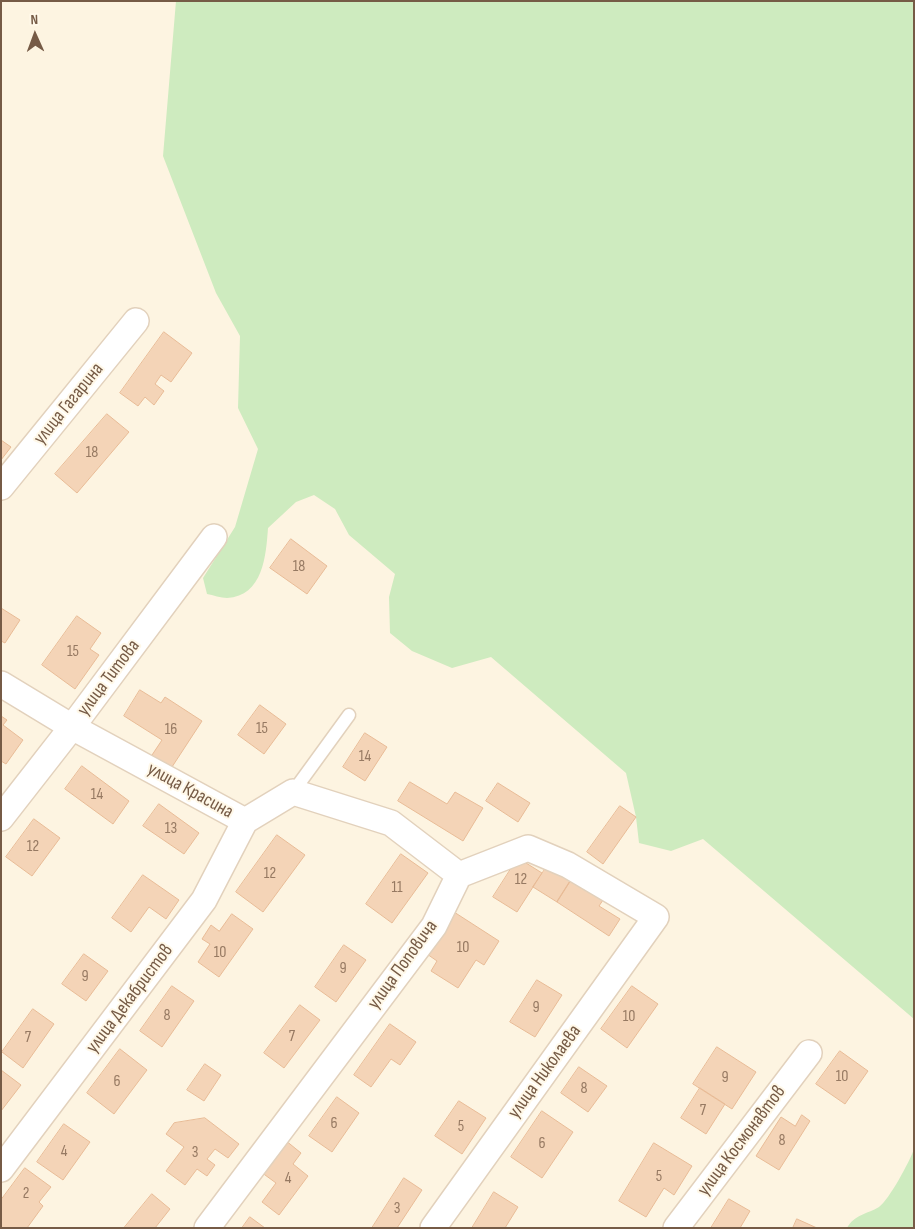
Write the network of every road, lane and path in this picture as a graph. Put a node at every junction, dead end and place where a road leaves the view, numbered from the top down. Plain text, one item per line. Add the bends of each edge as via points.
1 (136, 322) dead end
2 (1, 487) edge
3 (214, 537) dead end
4 (1, 684) edge
5 (349, 715) dead end
6 (72, 727) junction
7 (292, 792) junction
8 (1, 818) edge
9 (245, 821) junction
10 (459, 875) junction
11 (809, 1053) dead end
12 (1, 1169) edge
13 (207, 1228) edge
14 (433, 1228) edge
15 (676, 1228) edge

1 - 2 street, улица Гагарина
3 - 6 street, улица Титова
4 - 6 street, улица Красина
5 - 7 lane
6 - 8 street, улица Титова
6 - 9 street, улица Красина
7 - 9 street, улица Красина
7 - 10 street via 391,823
9 - 12 street, улица Декабристов via 204,900
10 - 13 street, улица Поповича via 434,926
10 - 14 street, улица Николаева via 528,848 568,865 656,917
11 - 15 street, улица Космонавтов

